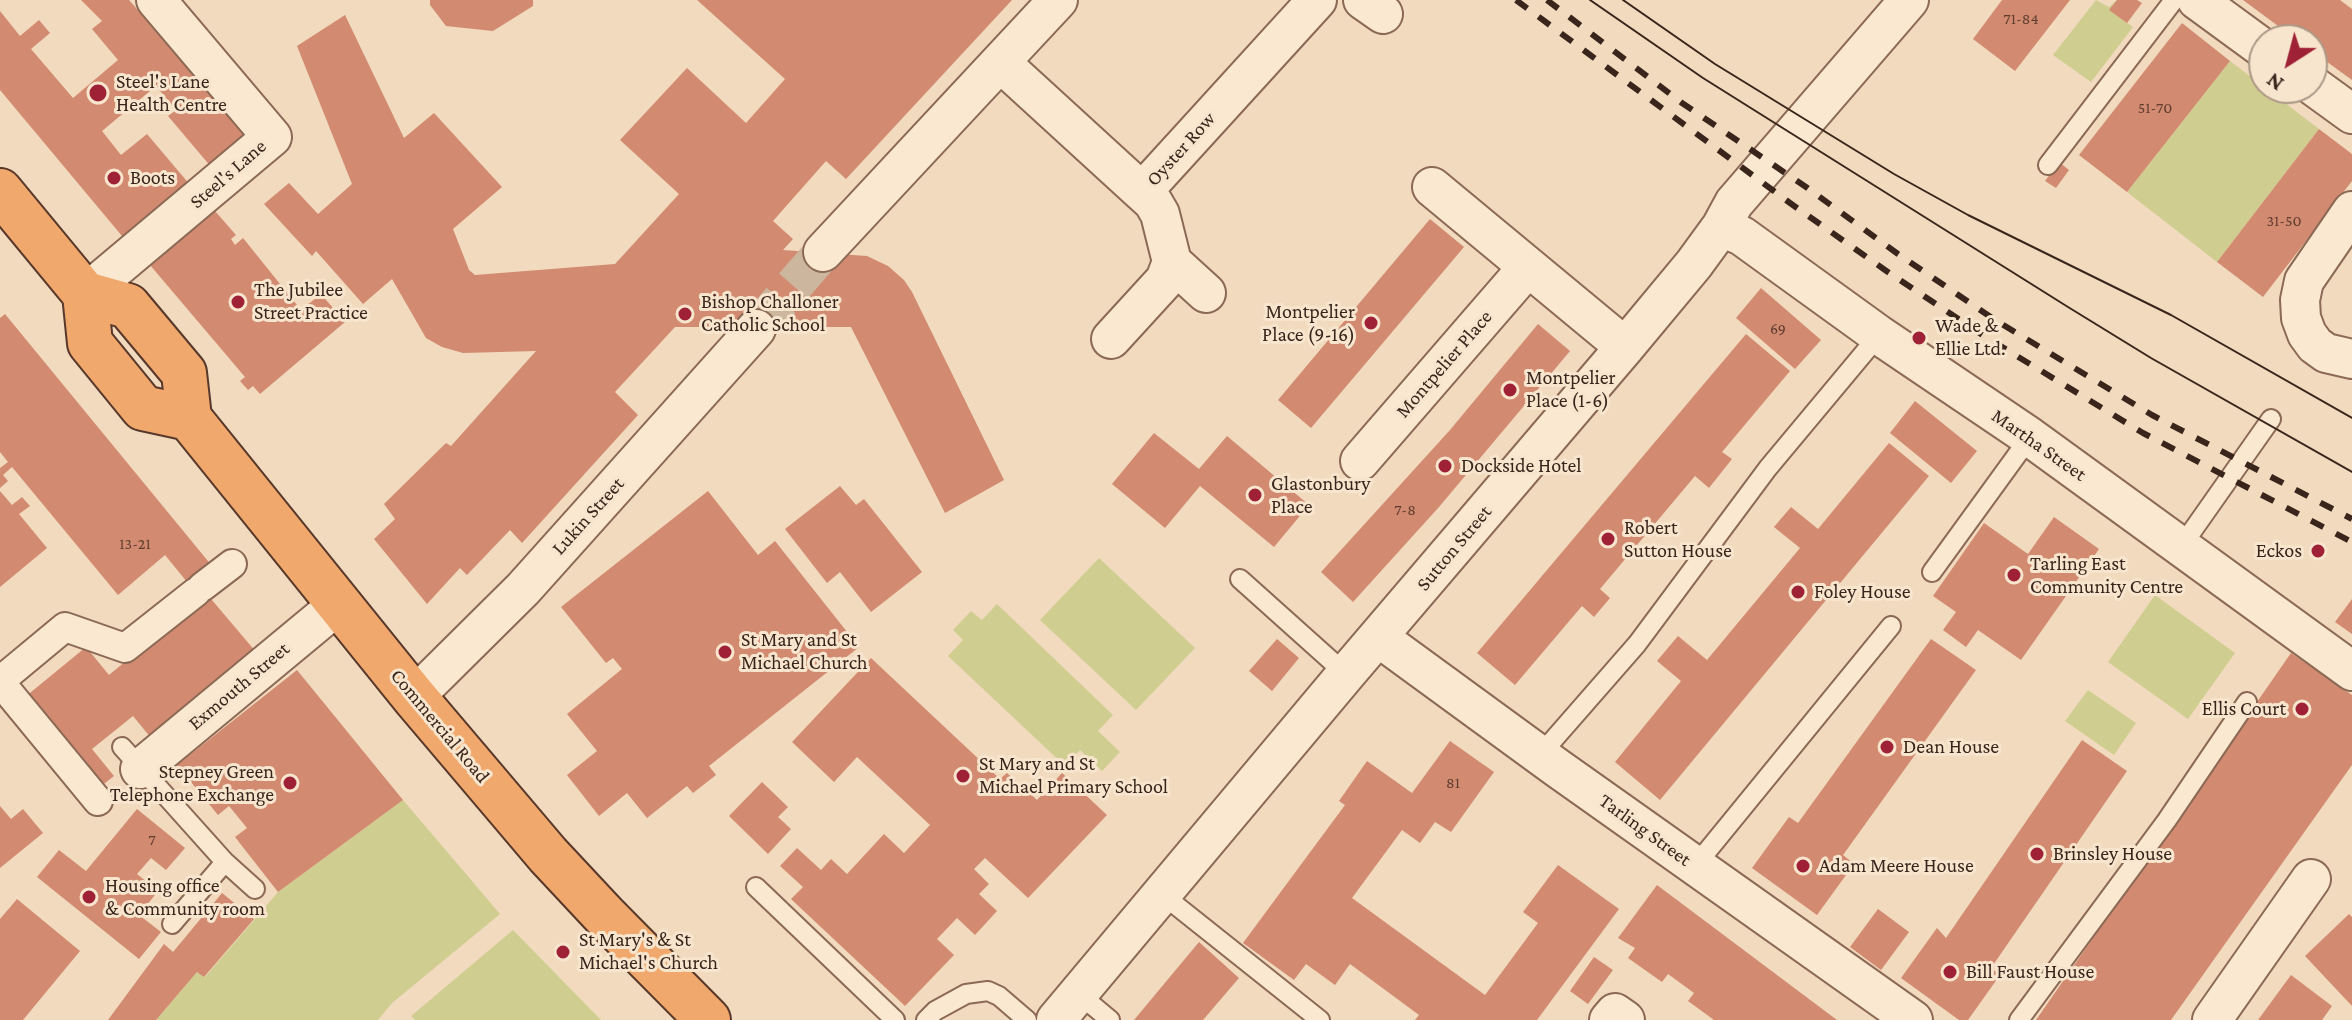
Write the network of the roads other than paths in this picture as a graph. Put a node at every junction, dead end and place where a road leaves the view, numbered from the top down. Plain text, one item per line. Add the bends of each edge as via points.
1 (156, 0) edge
2 (1058, 0) edge
3 (1317, 0) edge
4 (1909, 0) edge
5 (2174, 0) edge
6 (2197, 0) edge
7 (2248, 37) edge
8 (1001, 63) junction
9 (2328, 97) edge
10 (2352, 114) edge
11 (2048, 165) dead end
12 (1432, 187) dead end
13 (0, 191) edge
14 (1142, 192) junction
15 (2352, 211) edge
16 (1721, 227) junction
17 (823, 252) tunnel mouth
18 (1172, 262) junction
19 (1528, 267) junction
20 (1206, 293) dead end
21 (85, 294) junction
22 (756, 329) tunnel mouth
23 (1879, 335) junction
24 (1111, 339) dead end
25 (1625, 347) junction
26 (2352, 359) edge
27 (2271, 419) dead end
28 (2030, 437) junction
29 (1360, 461) dead end
30 (2181, 547) junction
31 (232, 564) dead end
32 (1932, 572) dead end
33 (1240, 579) dead end
34 (339, 604) junction
35 (1891, 626) dead end
36 (1378, 637) junction
37 (2352, 671) edge
38 (1346, 674) junction
39 (0, 681) edge
40 (414, 697) junction
41 (2247, 702) dead end
42 (1540, 755) junction
43 (131, 758) joint
44 (98, 801) dead end
45 (225, 862) junction
46 (1695, 866) junction
47 (2311, 879) dead end
48 (756, 887) dead end
49 (255, 889) dead end
50 (1163, 895) junction
51 (172, 924) dead end
52 (1068, 1007) edge
53 (708, 1020) edge
54 (895, 1020) edge
55 (926, 1020) edge
56 (1027, 1020) edge
57 (1110, 1020) edge
58 (1320, 1020) edge
59 (1609, 1020) edge
60 (1625, 1020) edge
61 (1913, 1020) edge
62 (2019, 1020) edge
63 (2212, 1020) edge

1 - 21 street, Steel's Lane via 272,137
2 - 8 street
3 - 14 street, Oyster Row
4 - 16 street, Sutton Street via 1734,203
5 - 11 lane
6 - 7 street
8 - 14 street, Oyster Row
8 - 17 street
9 - 10 street
12 - 19 street
13 - 21 highway
14 - 18 street via 1160,214
15 - 26 street via 2304,281 2300,300 2301,318 2315,345
16 - 23 street, Martha Street via 1742,236
16 - 25 street, Sutton Street
18 - 20 street
18 - 24 street via 1165,280
19 - 25 street
19 - 29 street, Montpelier Place
21 - 34 highway, Commercial Road via 90,343 143,408 189,418
22 - 40 street, Lukin Street via 523,589
23 - 28 street, Martha Street
23 - 42 lane via 1768,468 1637,644
25 - 36 street, Sutton Street
27 - 30 lane
28 - 30 street, Martha Street
28 - 32 lane
30 - 37 street, Martha Street
31 - 39 street via 125,648 65,627
33 - 38 lane
34 - 40 highway, Commercial Road
34 - 43 street, Exmouth Street
35 - 46 lane
36 - 38 street, Sutton Street
36 - 42 street, Tarling Street
38 - 50 street, Sutton Street
39 - 44 street
40 - 53 highway, Commercial Road via 548,855
41 - 62 lane
42 - 46 street, Tarling Street
43 - 45 lane
45 - 49 lane
45 - 51 lane
46 - 61 street, Tarling Street
47 - 63 street
48 - 54 lane
50 - 52 street, Sutton Street
50 - 58 lane
52 - 57 lane
55 - 56 lane via 966,994 988,991
59 - 60 street via 1615,1013

